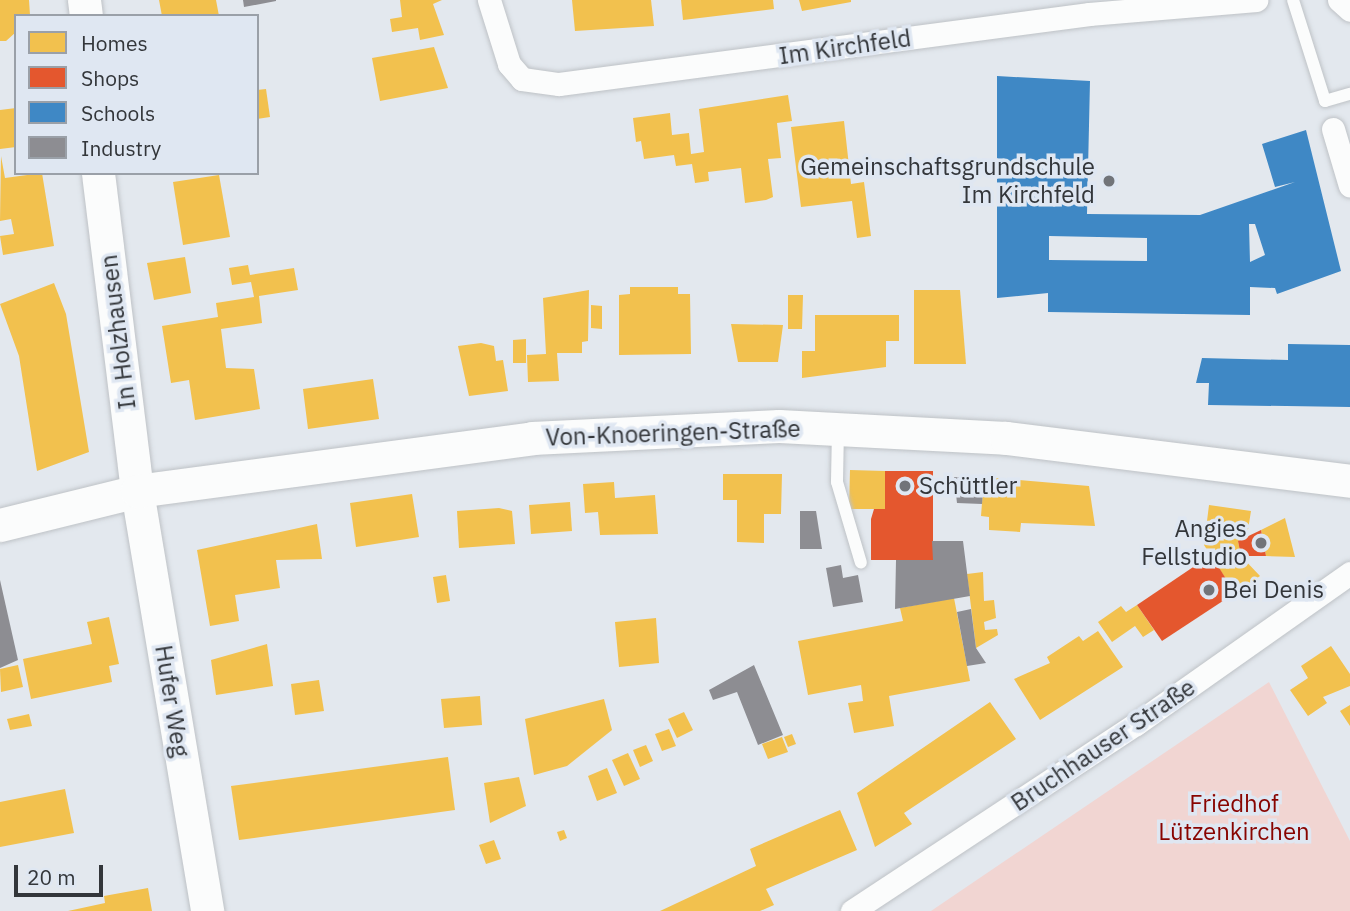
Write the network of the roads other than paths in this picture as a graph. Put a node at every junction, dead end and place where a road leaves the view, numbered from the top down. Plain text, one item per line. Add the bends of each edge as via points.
1 (488, 0) edge
2 (1256, 0) edge
3 (1293, 0) edge
4 (1339, 0) edge
5 (1350, 10) edge
6 (1350, 94) edge
7 (1333, 129) dead end
8 (98, 175) edge
9 (1350, 186) edge
10 (838, 429) junction
11 (1350, 481) edge
12 (137, 491) junction
13 (0, 525) edge
14 (860, 563) dead end
15 (1350, 573) edge
16 (207, 911) edge
17 (852, 911) edge

1 - 2 street, Im Kirchfeld via 509,64 522,79 559,84 1089,15
3 - 6 lane via 1325,101
4 - 5 street
7 - 9 street
8 - 12 main road, In Holzhausen
10 - 11 main road, Von-Knoeringen-Straße via 1006,438
10 - 12 main road, Von-Knoeringen-Straße via 779,426 532,438
10 - 14 lane via 837,482
12 - 13 main road, Von-Knoeringen-Straße
12 - 16 main road, Hufer Weg
15 - 17 street, Bruchhauser Straße via 1136,724

